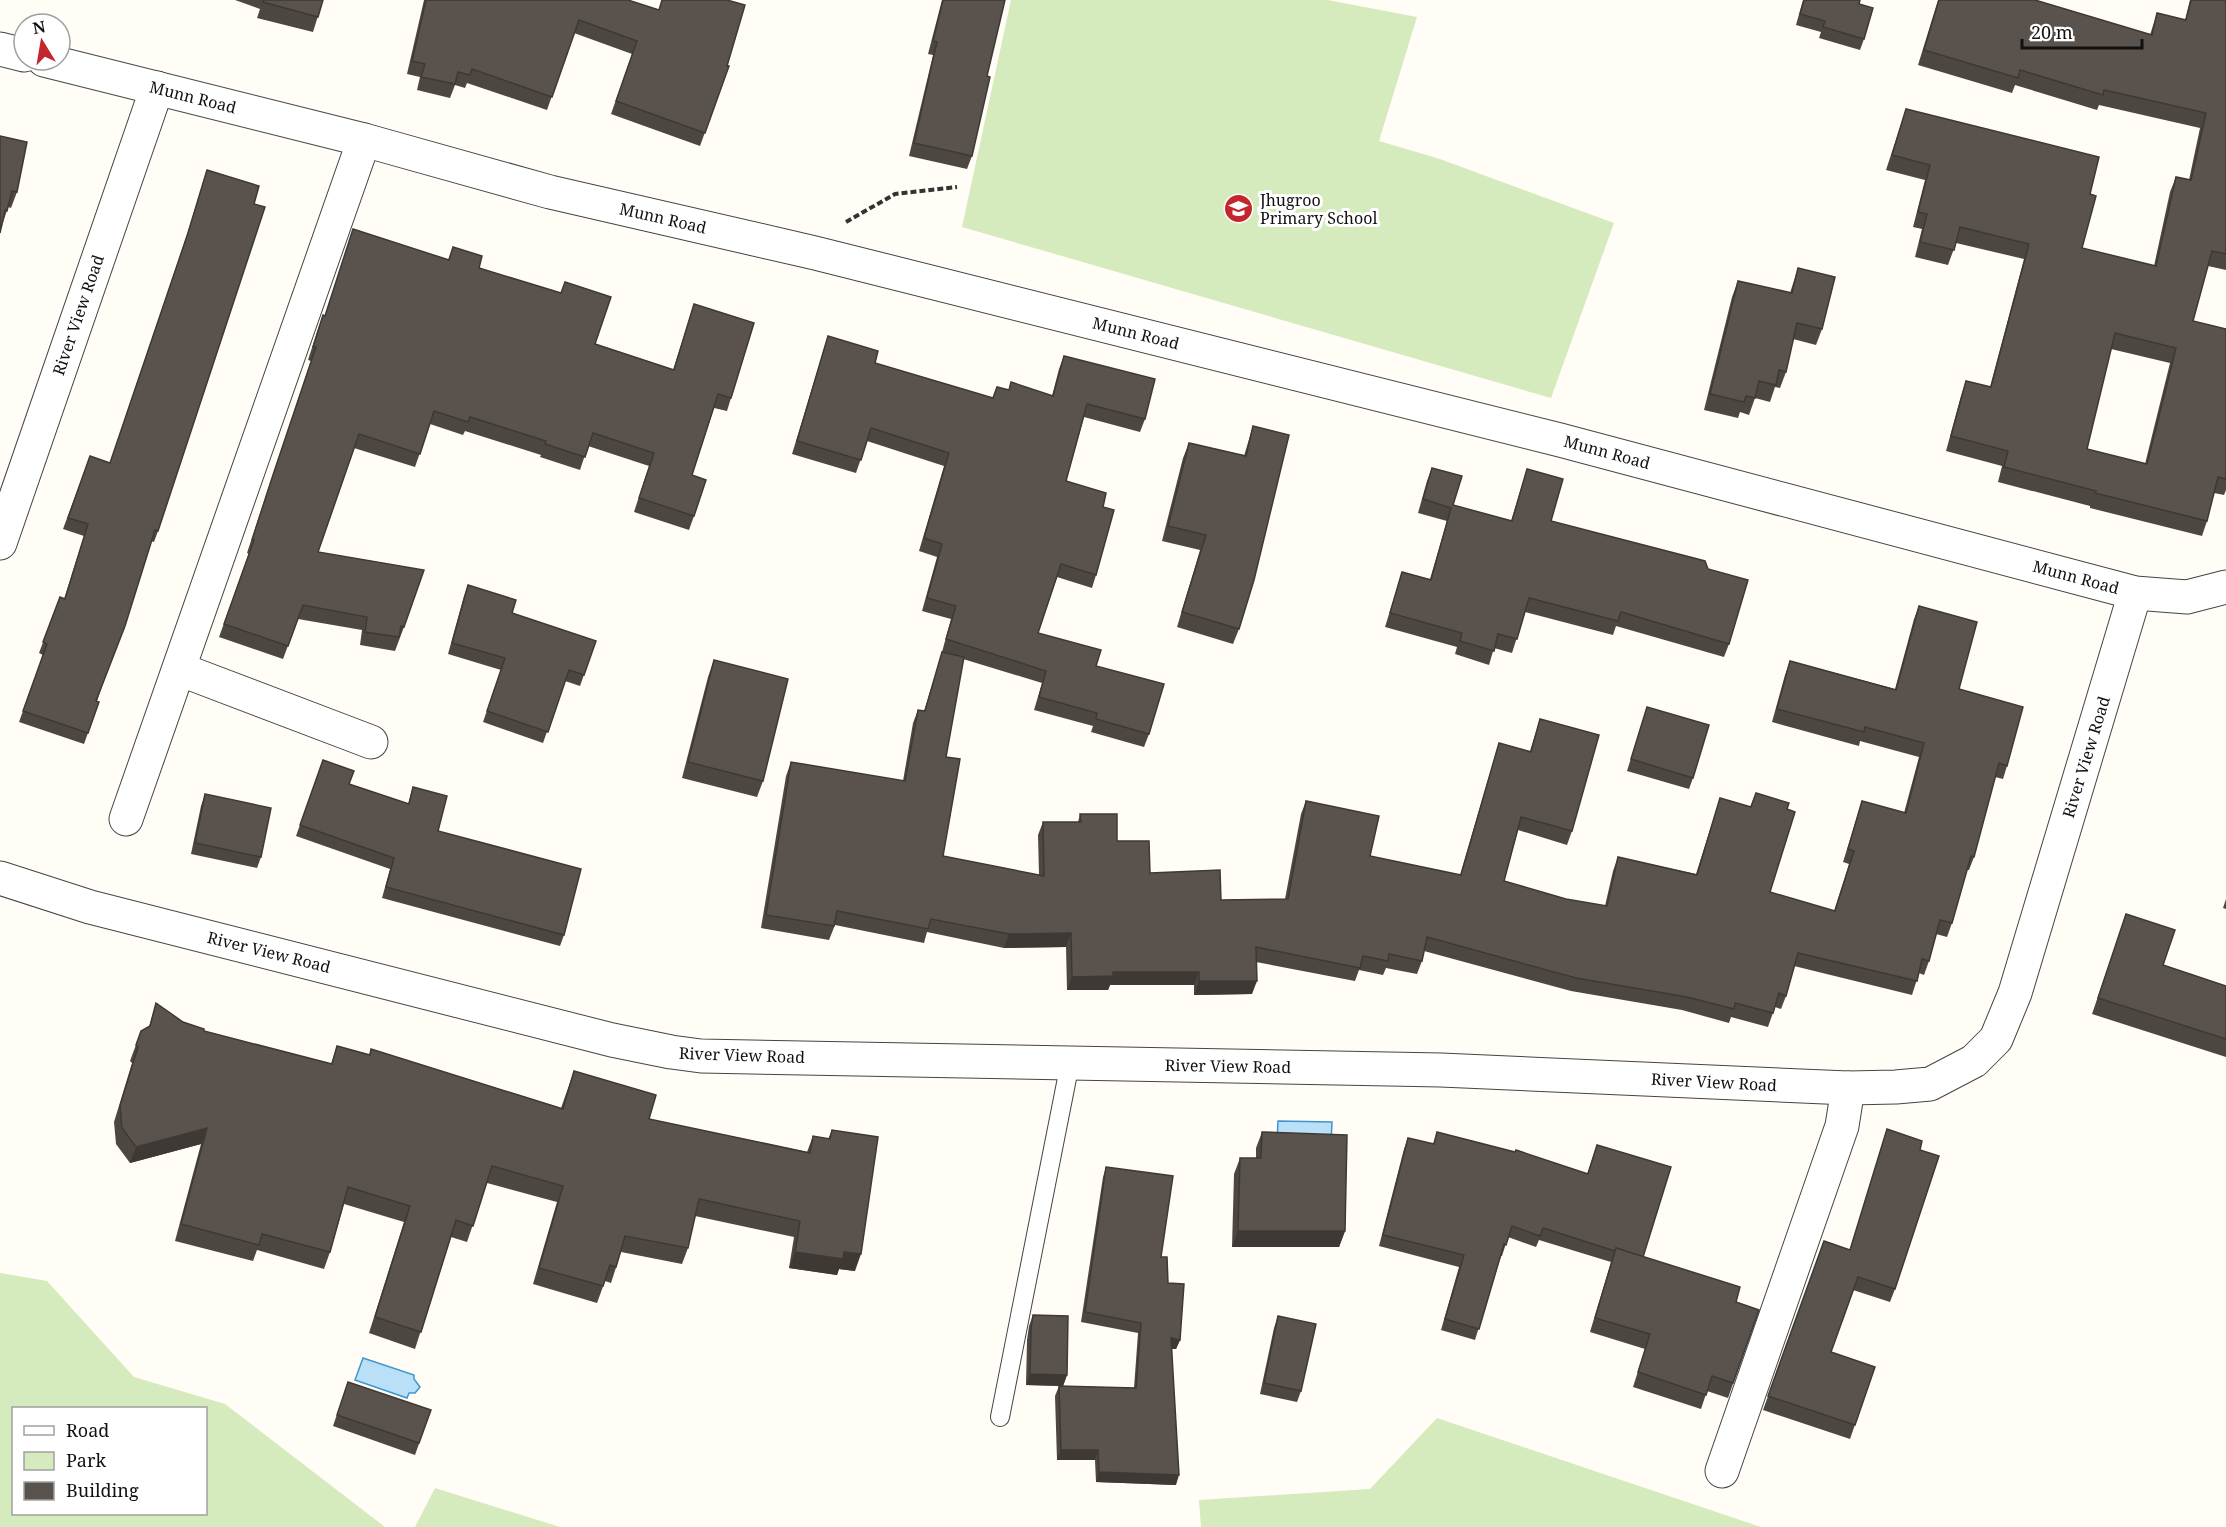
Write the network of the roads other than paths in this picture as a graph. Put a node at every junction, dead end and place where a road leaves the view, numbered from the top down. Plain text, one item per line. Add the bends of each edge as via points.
1 (72, 67) edge
2 (157, 88) junction
3 (364, 140) junction
4 (0, 543) edge
5 (2226, 587) edge
6 (2135, 593) junction
7 (179, 669) junction
8 (371, 742) dead end
9 (126, 819) dead end
10 (0, 878) edge
11 (1070, 1063) junction
12 (1848, 1088) junction
13 (1000, 1417) dead end
14 (1722, 1471) dead end

1 - 2 street, Munn Road
2 - 3 street, Munn Road
2 - 4 street, River View Road
3 - 6 street, Munn Road via 550,192 816,253 1549,437
3 - 7 street
5 - 6 street, Munn Road via 2187,597
6 - 12 street, River View Road via 2015,993 1996,1040 1974,1061 1930,1084
7 - 8 street
7 - 9 street
10 - 11 street, River View Road via 90,906 600,1038 670,1052 701,1056
11 - 12 street, River View Road via 1441,1070
11 - 13 lane
12 - 14 street via 1842,1126

